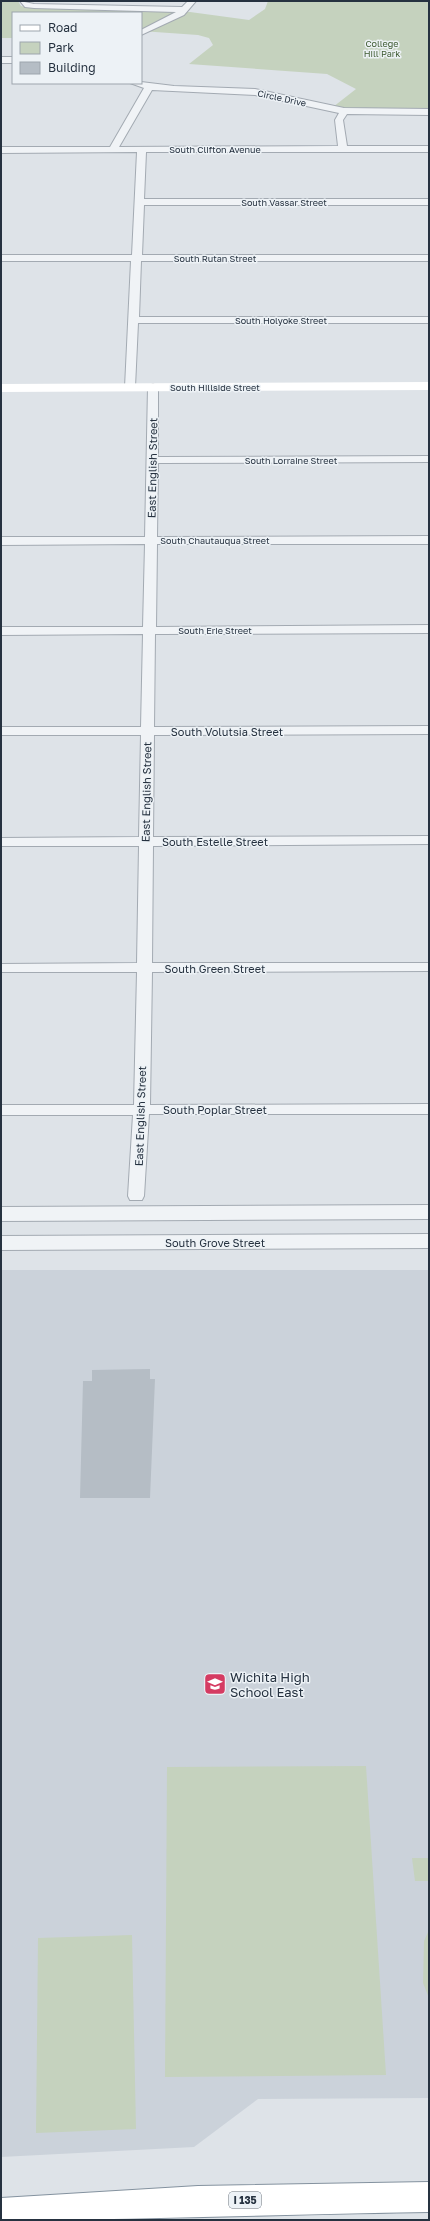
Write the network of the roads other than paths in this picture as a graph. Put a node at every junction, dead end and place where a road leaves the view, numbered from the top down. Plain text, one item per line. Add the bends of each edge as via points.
1 (24, 1) edge
2 (192, 1) edge
3 (185, 10) junction
4 (142, 32) edge
5 (1, 60) edge
6 (12, 60) edge
7 (138, 84) edge
8 (149, 87) junction
9 (344, 111) junction
10 (429, 112) edge
11 (113, 149) junction
12 (342, 149) junction
13 (429, 149) edge
14 (1, 150) edge
15 (142, 150) junction
16 (139, 202) junction
17 (429, 202) edge
18 (1, 258) edge
19 (137, 258) junction
20 (429, 258) edge
21 (134, 320) junction
22 (429, 320) edge
23 (429, 386) edge
24 (130, 387) junction
25 (153, 387) junction
26 (1, 388) edge
27 (429, 459) edge
28 (152, 460) junction
29 (151, 540) junction
30 (429, 540) edge
31 (1, 541) edge
32 (149, 630) junction
33 (429, 630) edge
34 (1, 631) edge
35 (429, 730) edge
36 (147, 731) junction
37 (1, 732) edge
38 (429, 840) edge
39 (1, 842) edge
40 (145, 842) junction
41 (429, 967) edge
42 (1, 968) edge
43 (144, 968) junction
44 (142, 1109) junction
45 (429, 1109) edge
46 (1, 1110) edge
47 (136, 1196) dead end
48 (429, 1212) edge
49 (1, 1214) edge
50 (429, 1241) edge
51 (1, 1243) edge
52 (429, 2197) edge
53 (1, 2213) edge

1 - 3 street via 34,6
2 - 3 street
3 - 4 street
5 - 6 street
7 - 8 street, Circle Drive
8 - 9 street, Circle Drive via 255,92
8 - 11 street
9 - 10 street, Circle Drive
9 - 12 street via 338,120
11 - 14 street, South Clifton Avenue
11 - 15 street, South Clifton Avenue
12 - 13 street, South Clifton Avenue
12 - 15 street, South Clifton Avenue
15 - 16 street
16 - 17 street, South Vassar Street
16 - 19 street
18 - 19 street, South Rutan Street
19 - 20 street, South Rutan Street
19 - 21 street
21 - 22 street, South Holyoke Street
21 - 24 street
23 - 25 main road, South Hillside Street
24 - 25 main road, South Hillside Street
24 - 26 main road, South Hillside Street
25 - 28 street, East English Street
27 - 28 street, South Lorraine Street
28 - 29 street, East English Street
29 - 30 street, South Chautauqua Street
29 - 31 street, South Chautauqua Street
29 - 32 street, East English Street
32 - 33 street, South Erie Street
32 - 34 street, South Erie Street
32 - 36 street, East English Street
35 - 36 street, South Volutsia Street
36 - 37 street, South Volutsia Street
36 - 40 street, East English Street
38 - 40 street, South Estelle Street
39 - 40 street, South Estelle Street
40 - 43 street, East English Street
41 - 43 street, South Green Street
42 - 43 street, South Green Street
43 - 44 street, East English Street
44 - 45 street, South Poplar Street
44 - 46 street, South Poplar Street
44 - 47 street, East English Street
48 - 49 street
50 - 51 street, South Grove Street
52 - 53 main road, I 135 via 198,2201

